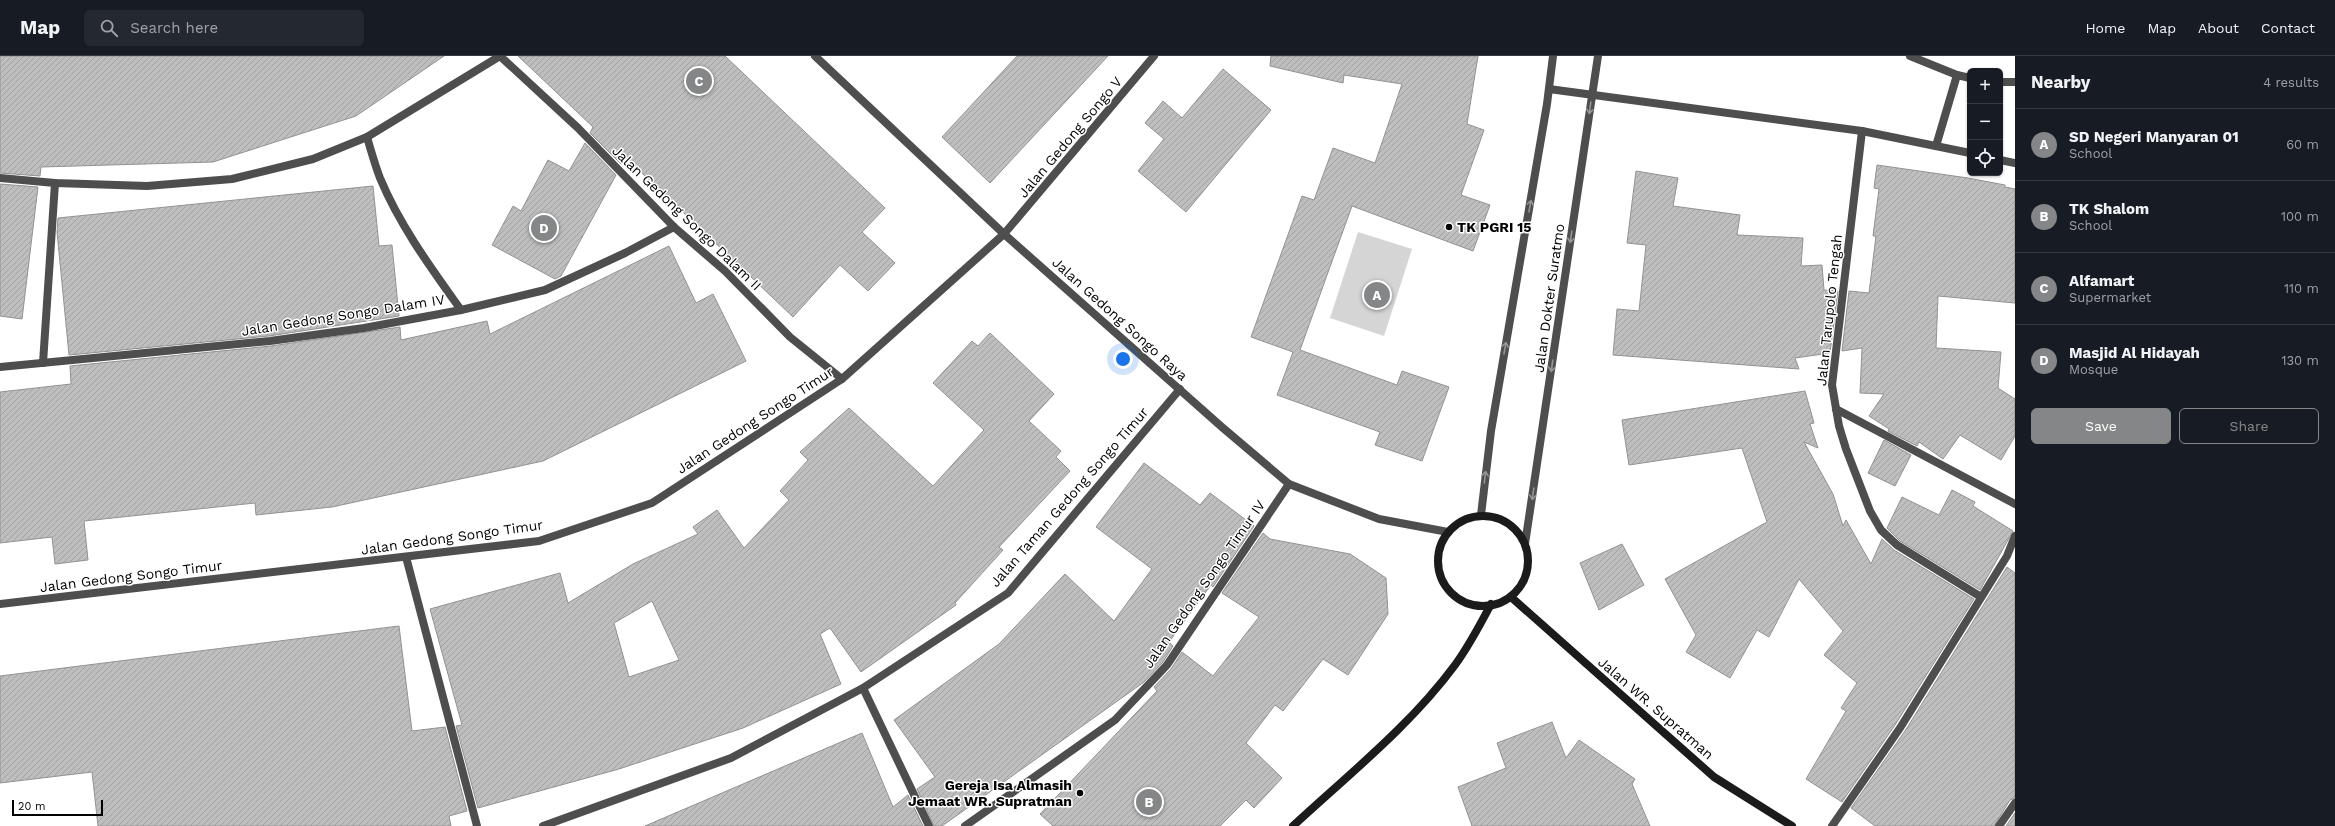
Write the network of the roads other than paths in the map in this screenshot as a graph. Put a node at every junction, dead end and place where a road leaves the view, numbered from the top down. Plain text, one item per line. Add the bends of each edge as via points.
1 (500, 56) edge
2 (815, 56) edge
3 (1154, 56) edge
4 (1553, 56) edge
5 (1598, 56) edge
6 (1910, 56) edge
7 (1956, 75) junction
8 (1967, 77) edge
9 (2003, 82) edge
10 (2015, 82) edge
11 (1549, 89) junction
12 (1592, 93) junction
13 (1862, 131) junction
14 (367, 137) junction
15 (1936, 146) junction
16 (1967, 152) edge
17 (2003, 161) edge
18 (2015, 163) edge
19 (0, 178) edge
20 (55, 182) junction
21 (674, 227) junction
22 (1004, 234) junction
23 (461, 310) junction
24 (42, 363) junction
25 (0, 367) edge
26 (842, 380) junction
27 (1180, 389) junction
28 (1836, 409) junction
29 (1289, 484) junction
30 (2015, 504) edge
31 (1481, 515) junction
32 (1448, 532) junction
33 (2015, 536) edge
34 (1525, 544) junction
35 (406, 557) junction
36 (1511, 597) junction
37 (1981, 598) junction
38 (0, 604) edge
39 (1490, 604) junction
40 (863, 688) junction
41 (2015, 803) edge
42 (476, 826) edge
43 (543, 826) edge
44 (930, 826) edge
45 (965, 826) edge
46 (1293, 826) edge
47 (1792, 826) edge
48 (1832, 826) edge
49 (1999, 826) edge

1 - 14 street
1 - 21 street, Jalan Gedong Songo Dalam II via 578,128
2 - 22 street, Jalan Gedong Songo Raya
3 - 22 street, Jalan Gedong Songo V
4 - 11 street
5 - 12 street, Jalan Dokter Suratmo
6 - 7 street
7 - 8 street
7 - 15 street
9 - 10 street
11 - 12 street
31 -> 11 street via 1490,431
12 - 13 street
12 -> 34 street, Jalan Dokter Suratmo
13 - 15 street
13 - 28 street, Jalan Tarupolo Tengah via 1832,385
14 - 20 street via 313,159 232,179 147,186
14 - 23 street via 380,178 401,221
15 - 16 street
17 - 18 street
19 - 20 street
20 - 24 street
21 - 23 street, Jalan Gedong Songo Dalam IV via 545,290
21 - 26 street, Jalan Gedong Songo Dalam II via 725,271 790,337
22 - 26 street, Jalan Gedong Songo Timur
22 - 27 street, Jalan Gedong Songo Raya
23 - 24 street, Jalan Gedong Songo Dalam IV via 364,328 270,341
24 - 25 street, Jalan Gedong Songo Dalam IV
26 - 35 street, Jalan Gedong Songo Timur via 652,503 539,541
27 - 29 street, Jalan Gedong Songo Raya
27 - 40 street, Jalan Taman Gedong Songo Timur via 1008,593
28 - 30 street
28 - 37 street, Jalan Tarupolo Tengah via 1846,449 1870,511 1881,530 1897,545
29 - 32 street, Jalan Gedong Songo Raya via 1379,518
29 - 45 street, Jalan Gedong Songo Timur IV via 1167,665 1115,720
31 - 32 main road via 1458,523
31 - 34 main road via 1499,518 1514,528
32 - 39 main road via 1438,554 1441,578 1456,598 1478,606
33 - 37 street via 2007,556
34 - 36 main road via 1528,563 1523,583
35 - 38 street, Jalan Gedong Songo Timur
35 - 42 street
36 - 39 main road
36 - 47 main road, Jalan WR. Supratman via 1714,777
37 - 48 street via 1900,728
39 - 46 main road via 1478,630 1429,696
40 - 43 street, Jalan Taman Gedong Songo Timur via 731,758
40 - 44 street
41 - 49 street

